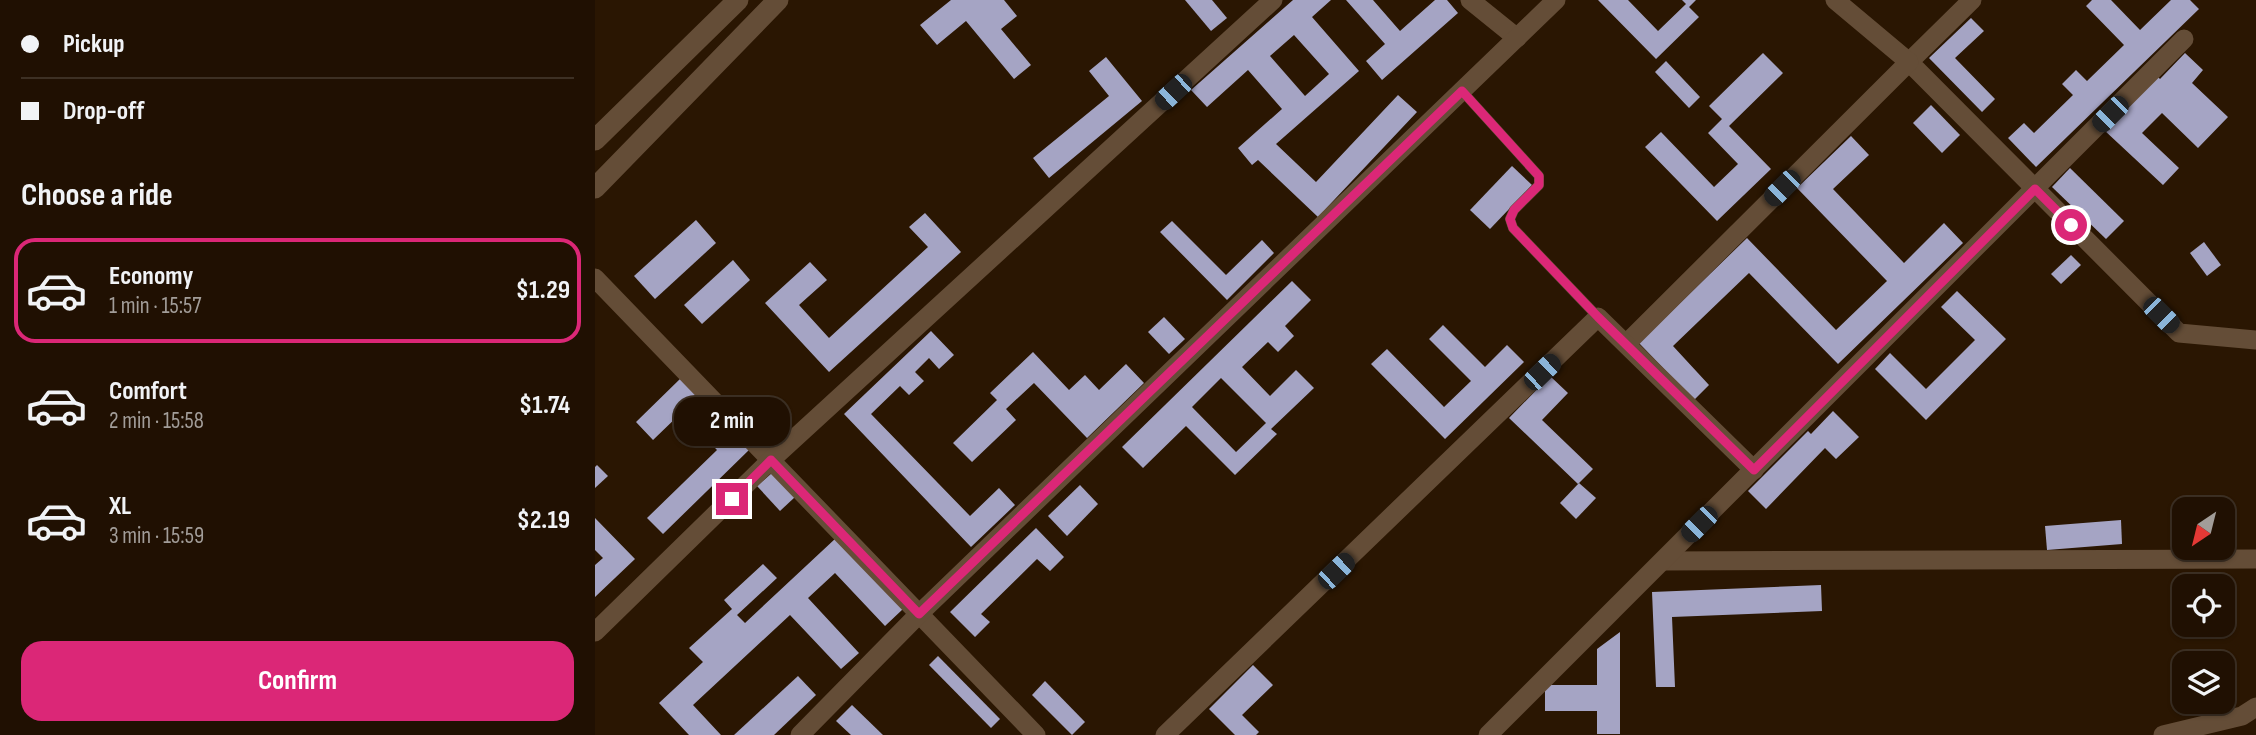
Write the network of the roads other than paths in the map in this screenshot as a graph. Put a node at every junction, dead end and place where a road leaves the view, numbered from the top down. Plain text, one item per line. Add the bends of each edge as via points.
1 (738, 0) edge
2 (778, 0) edge
3 (1273, 0) edge
4 (1470, 0) edge
5 (1556, 0) edge
6 (1835, 0) edge
7 (1972, 0) edge
8 (1517, 38) junction
9 (2184, 39) dead end
10 (1909, 62) junction
11 (1462, 91) junction
12 (595, 140) edge
13 (595, 188) edge
14 (2035, 189) junction
15 (595, 278) edge
16 (1598, 317) junction
17 (2256, 340) edge
18 (1626, 344) junction
19 (771, 460) junction
20 (1754, 470) junction
21 (2256, 559) edge
22 (1663, 561) junction
23 (919, 614) junction
24 (595, 632) edge
25 (2256, 707) edge
26 (800, 735) edge
27 (1036, 735) edge
28 (1165, 735) edge
29 (1488, 735) edge
30 (2163, 735) edge

1 - 12 main road
2 - 13 main road
3 - 19 street
4 - 8 street
5 - 8 street
6 - 10 street
7 - 10 street
8 - 11 street
9 - 14 street
10 - 14 street
10 - 18 street
11 - 16 lane via 1539,176 1539,185 1514,210 1513,228
11 - 23 street
14 - 17 street via 2179,333
14 - 20 street
15 - 19 street
16 - 18 street
16 - 28 street
18 - 20 street
19 - 23 street
19 - 24 street
20 - 22 street
21 - 22 street
22 - 29 street
23 - 26 street
23 - 27 street
25 - 30 street via 2242,716

